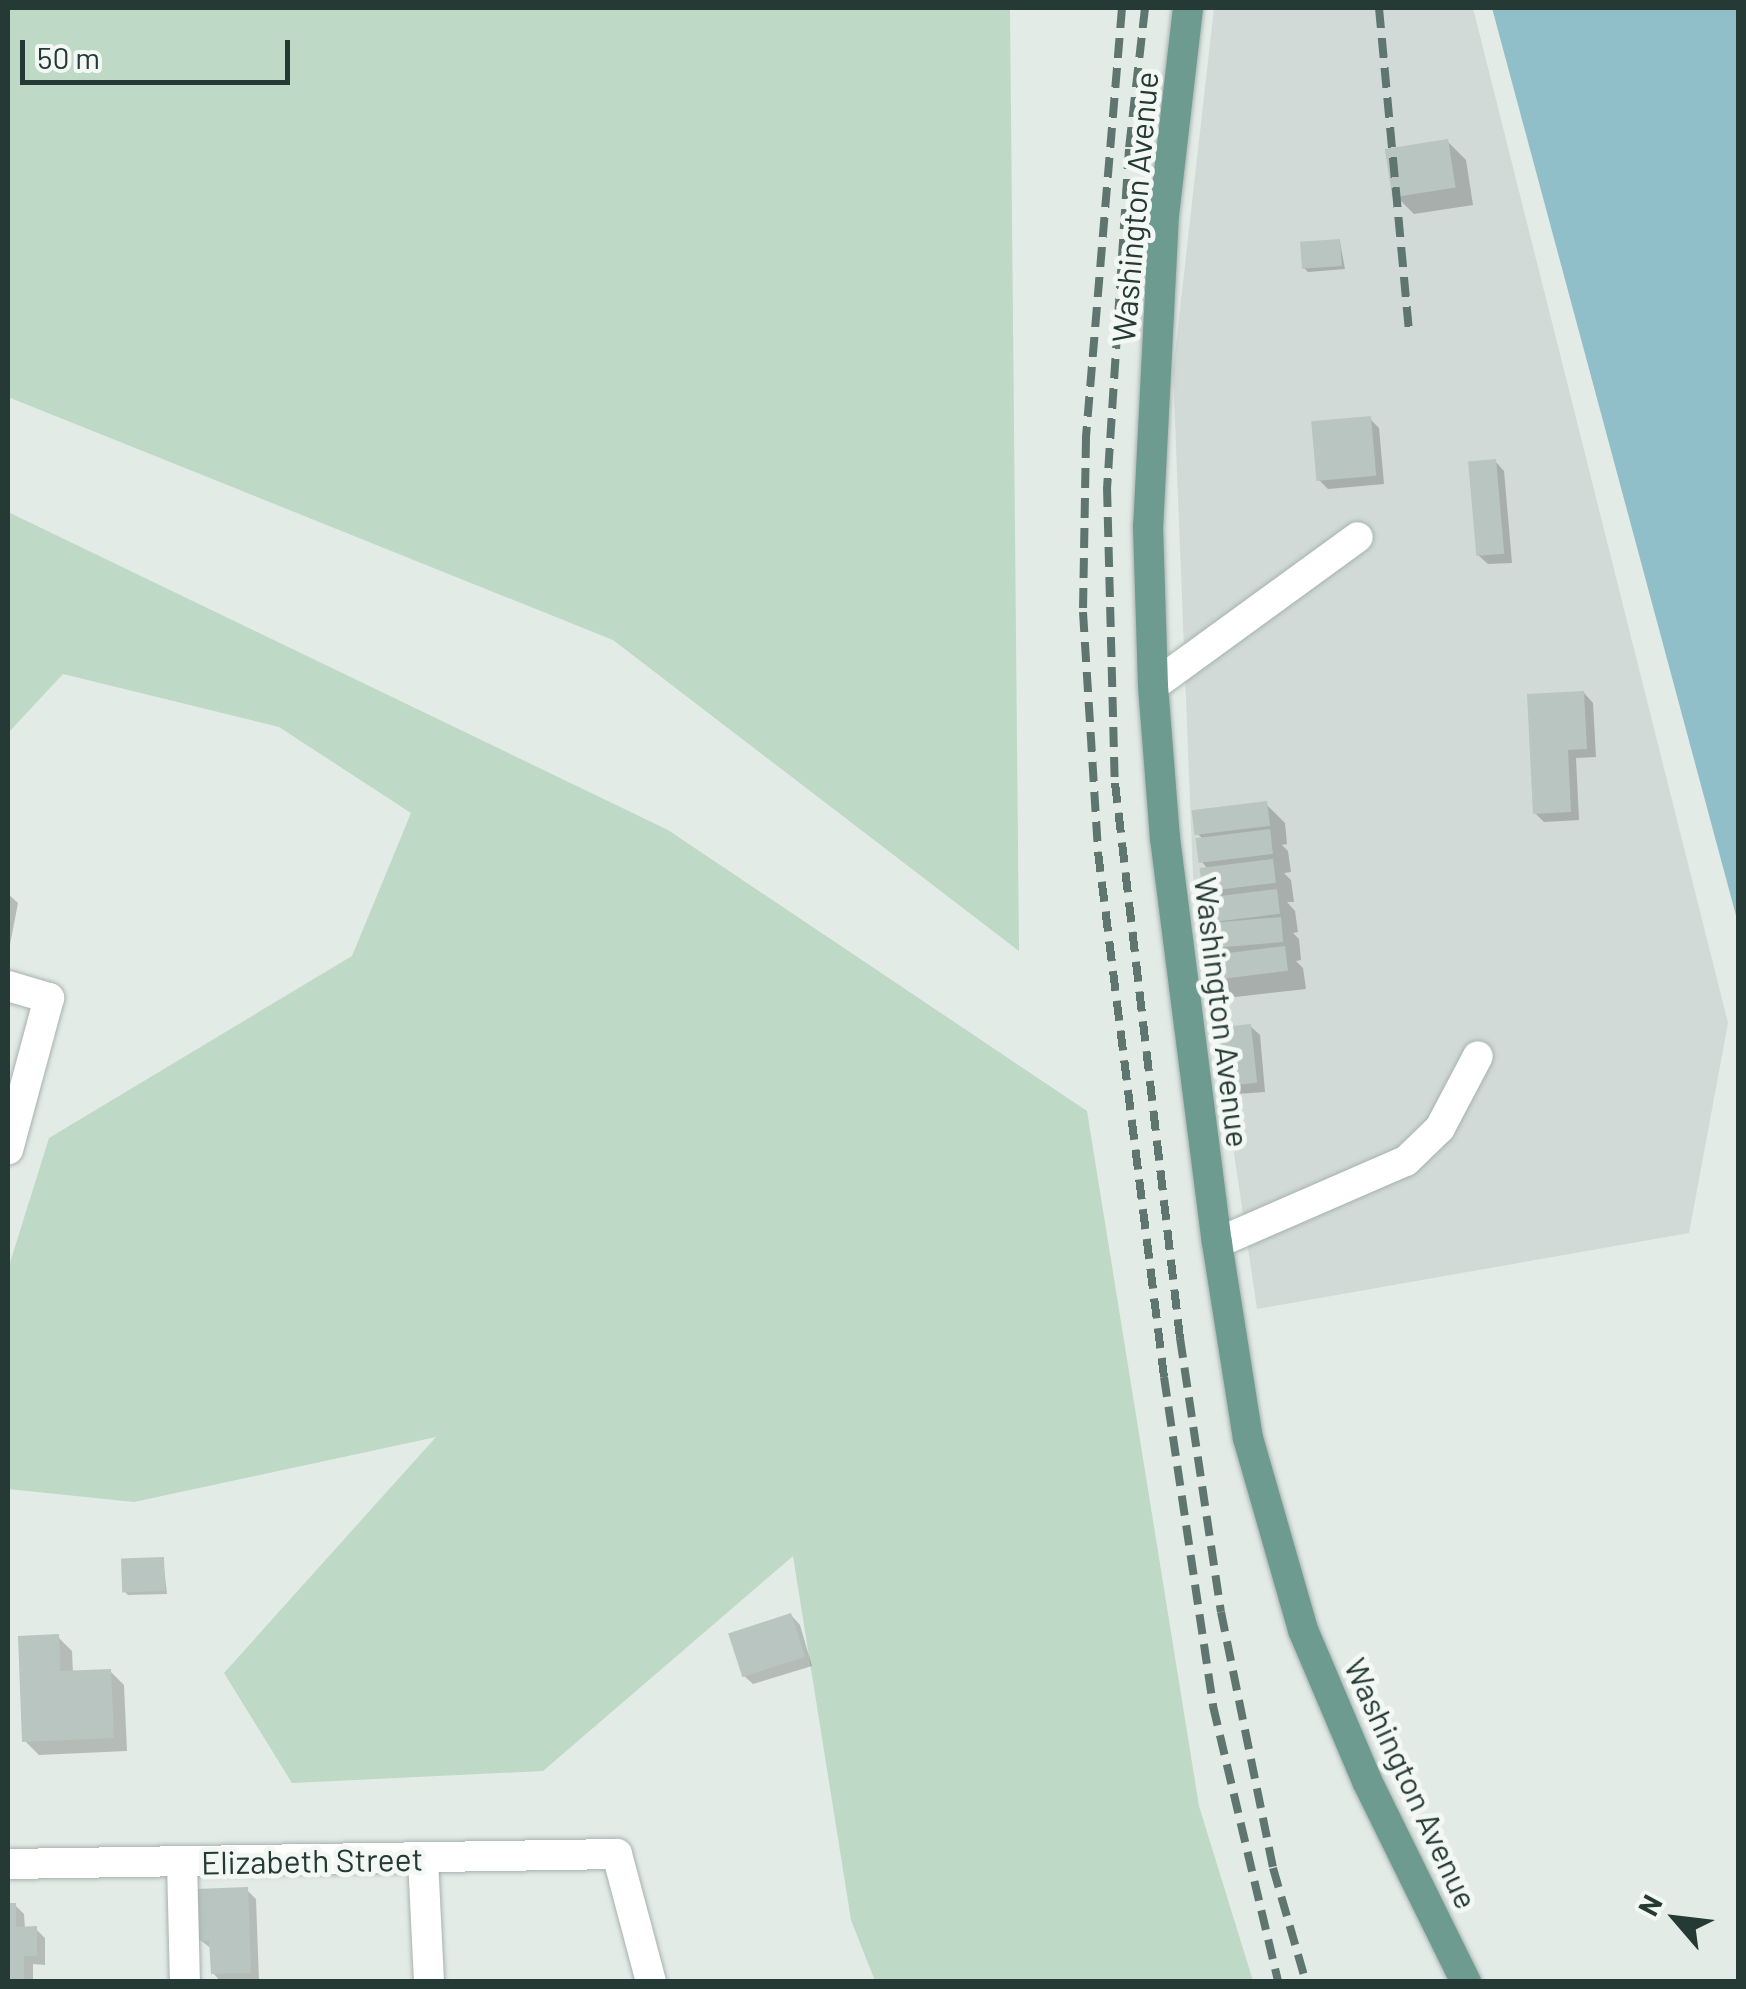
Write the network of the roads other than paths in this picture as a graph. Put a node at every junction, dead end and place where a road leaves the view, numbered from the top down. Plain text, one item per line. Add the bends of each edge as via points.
1 (1188, 8) edge
2 (1358, 537) dead end
3 (1153, 686) junction
4 (8, 986) edge
5 (1478, 1056) dead end
6 (8, 1150) edge
7 (1218, 1243) junction
8 (423, 1859) junction
9 (182, 1862) junction
10 (8, 1864) edge
11 (185, 1982) edge
12 (429, 1982) edge
13 (651, 1982) edge
14 (1466, 1982) edge

1 - 3 main road, Washington Avenue via 1164,214 1148,526
2 - 3 street
3 - 7 main road, Washington Avenue via 1165,838
4 - 6 street via 49,998
5 - 7 street via 1440,1128 1406,1161
7 - 14 main road, Washington Avenue via 1248,1438 1303,1630 1367,1781
8 - 9 street, Elizabeth Street
8 - 12 street
8 - 13 street, Elizabeth Street via 617,1854
9 - 10 street, Elizabeth Street
9 - 11 street

